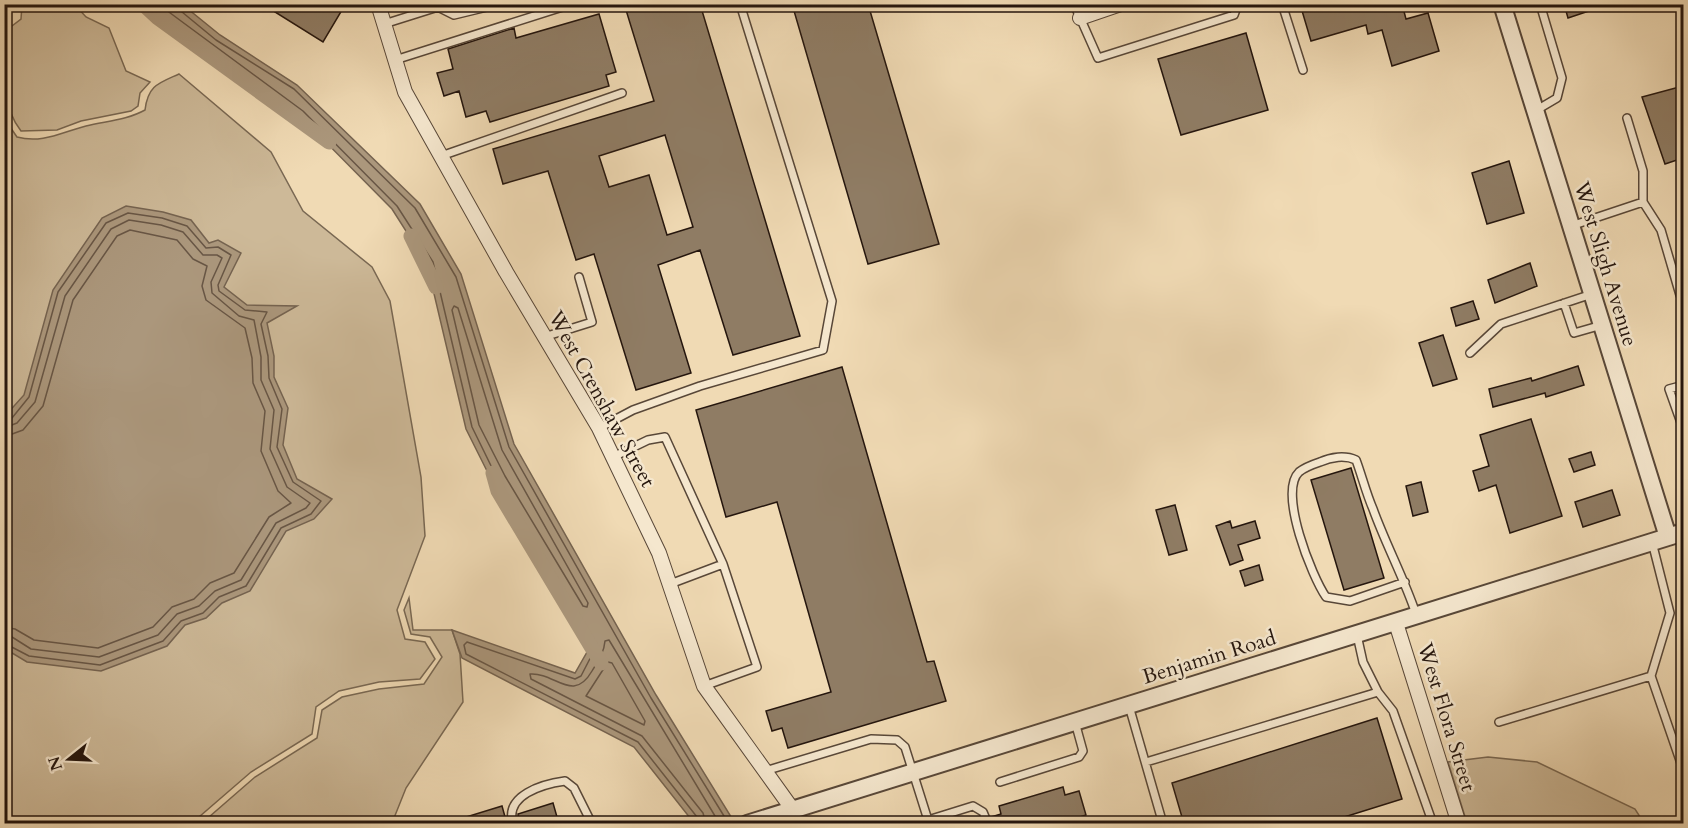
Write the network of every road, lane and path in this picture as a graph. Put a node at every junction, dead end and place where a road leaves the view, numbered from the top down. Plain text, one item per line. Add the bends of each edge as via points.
1 (378, 4) edge
2 (572, 4) edge
3 (740, 4) edge
4 (1120, 4) edge
5 (1238, 4) edge
6 (1282, 4) edge
7 (1502, 4) edge
8 (1540, 4) edge
9 (487, 7) dead end
10 (1077, 11) edge
11 (384, 24) junction
12 (395, 60) junction
13 (1303, 70) dead end
14 (622, 93) dead end
15 (1535, 111) junction
16 (1627, 118) dead end
17 (441, 156) junction
18 (1643, 202) junction
19 (1571, 226) junction
20 (579, 277) dead end
21 (1592, 294) junction
22 (1680, 296) dead end
23 (1564, 303) junction
24 (1602, 325) junction
25 (544, 337) junction
26 (1470, 353) dead end
27 (1683, 385) edge
28 (598, 428) junction
29 (1683, 431) edge
30 (613, 457) junction
31 (1668, 537) edge
32 (723, 564) junction
33 (1405, 582) junction
34 (670, 585) junction
35 (1416, 616) junction
36 (1396, 623) junction
37 (1357, 635) junction
38 (1651, 676) junction
39 (704, 686) junction
40 (1378, 692) junction
41 (1129, 706) junction
42 (1075, 722) junction
43 (1499, 722) dead end
44 (1146, 762) junction
45 (765, 771) junction
46 (915, 772) junction
47 (1683, 772) edge
48 (1000, 782) dead end
49 (793, 810) junction
50 (928, 820) junction
51 (751, 822) edge
52 (513, 824) edge
53 (592, 824) edge
54 (917, 824) edge
55 (988, 824) edge
56 (1163, 824) edge
57 (1433, 824) edge
58 (1459, 824) edge

1 - 11 street, West Crenshaw Street
2 - 12 lane
3 - 28 lane via 832,301 823,350 678,394
4 - 10 street
5 - 10 lane via 1234,15 1098,58
6 - 13 lane
7 - 15 street, West Sligh Avenue
8 - 15 lane via 1562,78 1557,98
9 - 11 lane via 453,15 438,7
11 - 12 street, West Crenshaw Street
12 - 17 street, West Crenshaw Street via 405,92
14 - 17 lane
15 - 19 street, West Sligh Avenue
16 - 18 lane via 1643,171
17 - 25 street, West Crenshaw Street
18 - 19 lane
18 - 22 lane via 1661,230
19 - 21 street, West Sligh Avenue
20 - 25 lane via 592,322
21 - 23 lane
21 - 24 street, West Sligh Avenue
23 - 24 lane via 1574,333
23 - 26 lane via 1501,324
24 - 31 street, West Sligh Avenue
25 - 28 street, West Crenshaw Street
27 - 29 lane via 1669,389
28 - 30 street, West Crenshaw Street
30 - 32 lane via 665,436
30 - 34 street, West Crenshaw Street
31 - 35 street, Benjamin Road
31 - 38 lane via 1670,613
32 - 34 lane
32 - 39 lane via 757,667
33 - 33 lane via 1372,508 1356,460 1342,457 1299,472 1294,481 1292,509 1318,586 1326,597 1350,601
33 - 35 lane
34 - 39 street, West Crenshaw Street
35 - 36 street, Benjamin Road
36 - 37 street, Benjamin Road
36 - 58 street, West Flora Street
37 - 40 lane via 1363,662
37 - 41 street, Benjamin Road
38 - 43 lane
38 - 47 lane
39 - 45 street, West Crenshaw Street
40 - 44 lane
40 - 57 lane via 1393,711
41 - 42 street, Benjamin Road
41 - 44 lane
42 - 46 street, Benjamin Road
42 - 48 lane via 1083,751 1079,757
44 - 56 lane
45 - 46 lane via 881,738 897,740 906,747
45 - 49 street, West Crenshaw Street
46 - 49 street, Benjamin Road
46 - 50 lane
49 - 51 street, Benjamin Road
50 - 54 lane
50 - 55 lane via 973,806 983,812
52 - 53 lane via 510,814 519,798 548,784 565,781 574,788

